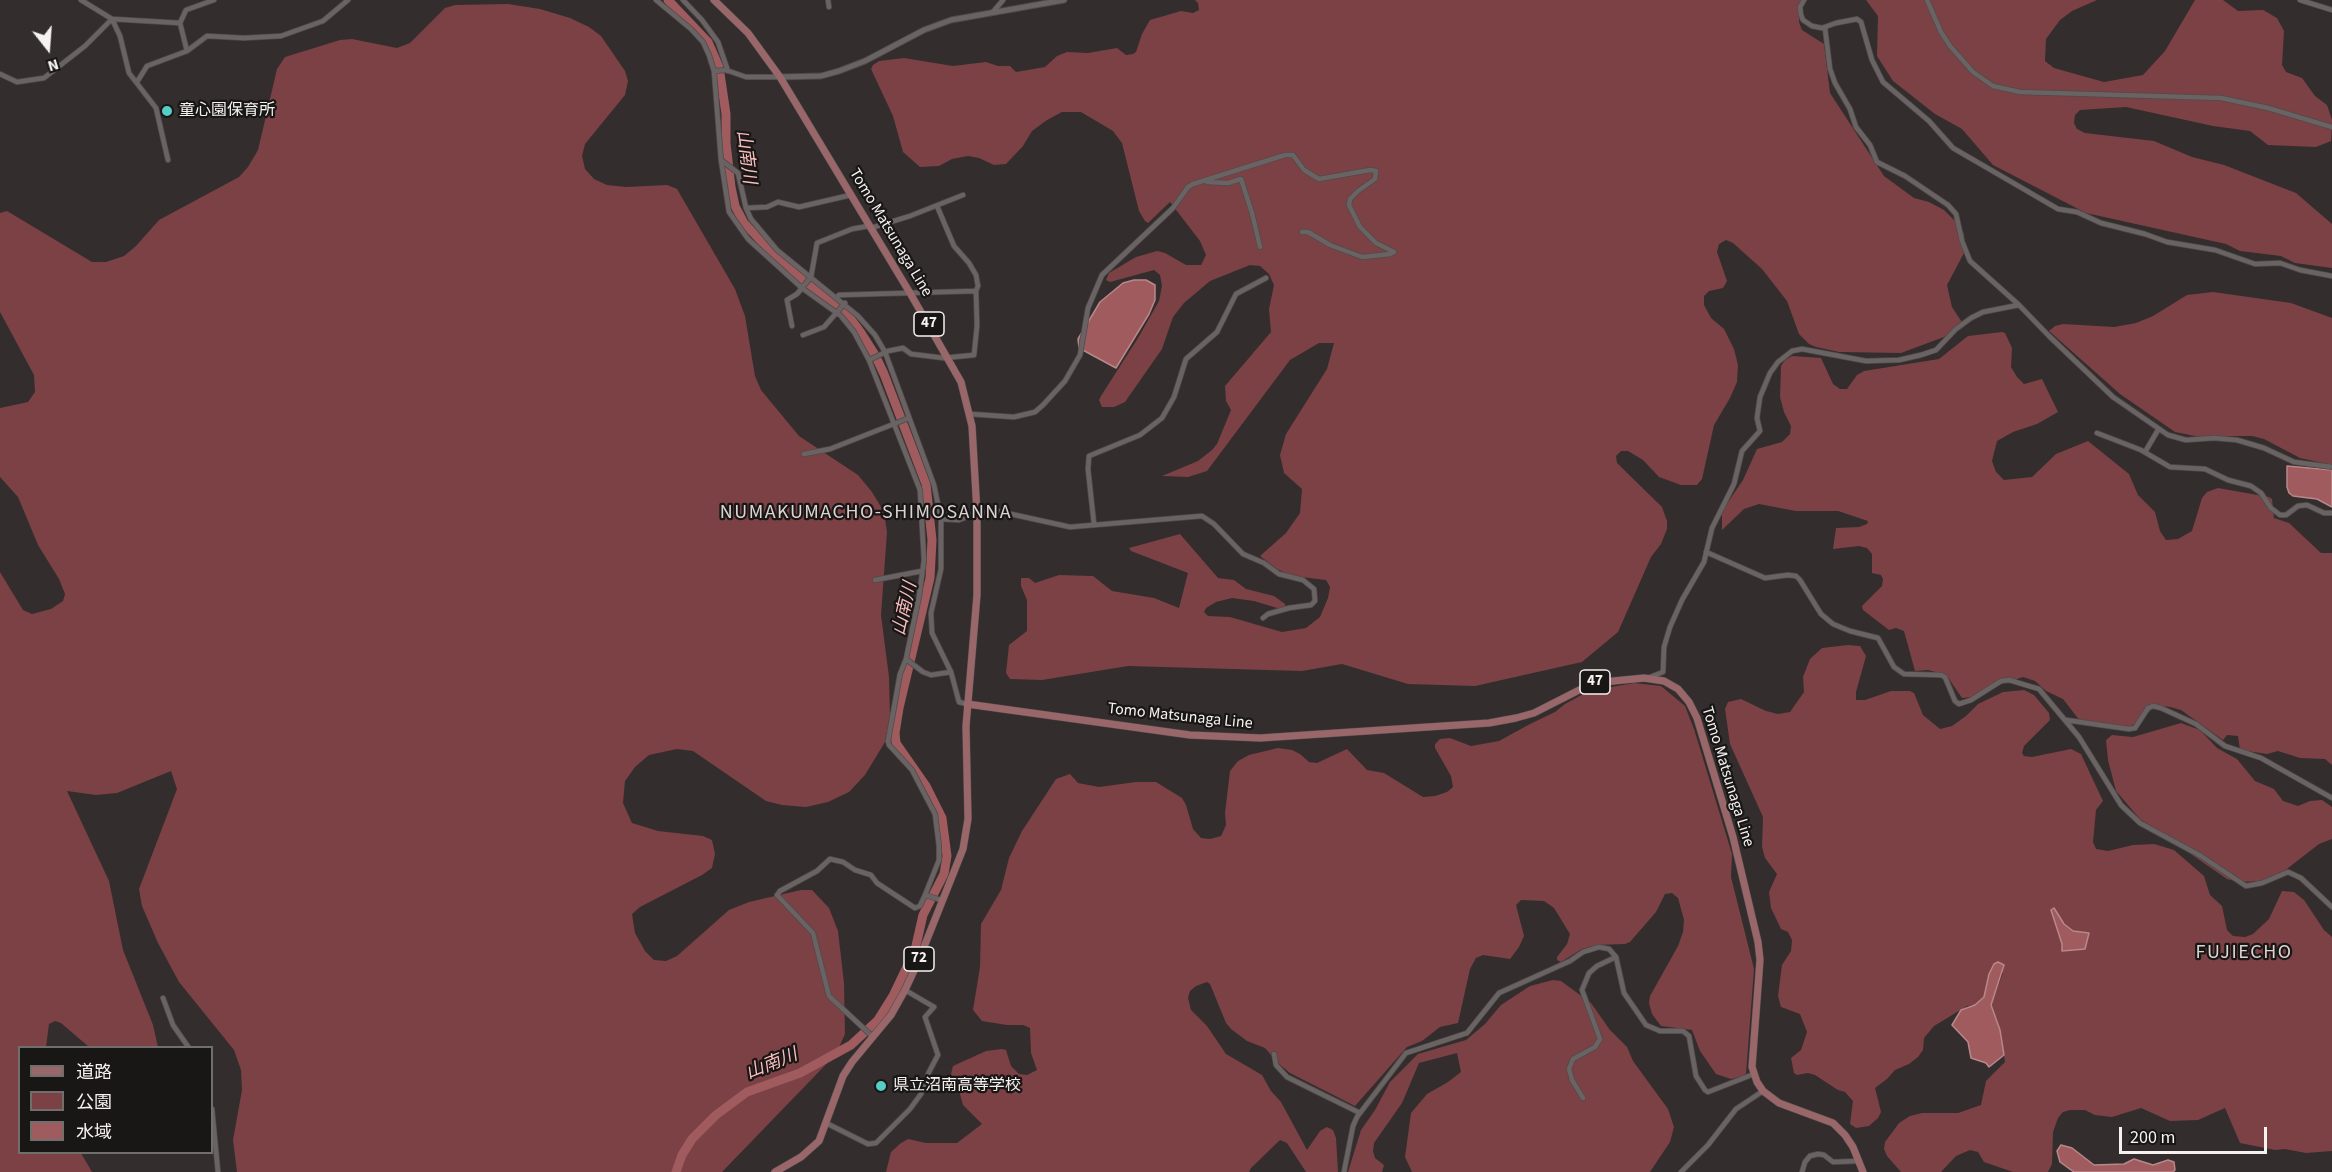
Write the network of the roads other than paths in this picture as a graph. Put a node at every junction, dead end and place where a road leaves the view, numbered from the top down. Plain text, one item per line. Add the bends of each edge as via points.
1 (81, 0) edge
2 (214, 0) edge
3 (348, 0) edge
4 (656, 0) edge
5 (683, 0) edge
6 (714, 0) edge
7 (828, 0) edge
8 (1003, 0) edge
9 (1064, 0) edge
10 (1804, 0) edge
11 (1927, 0) edge
12 (2300, 0) edge
13 (722, 3) edge
14 (829, 7) dead end
15 (2332, 10) edge
16 (993, 12) junction
17 (112, 19) junction
18 (180, 23) junction
19 (1825, 27) junction
20 (187, 51) junction
21 (727, 70) junction
22 (715, 72) junction
23 (0, 74) edge
24 (780, 77) junction
25 (136, 82) junction
26 (2332, 127) edge
27 (168, 160) dead end
28 (722, 161) junction
29 (1201, 182) junction
30 (851, 195) junction
31 (963, 195) dead end
32 (937, 206) junction
33 (746, 208) junction
34 (870, 227) junction
35 (1302, 232) dead end
36 (1260, 247) dead end
37 (2332, 276) edge
38 (1266, 278) dead end
39 (809, 279) junction
40 (803, 287) junction
41 (976, 291) junction
42 (910, 293) junction
43 (837, 298) junction
44 (843, 304) junction
45 (2019, 305) junction
46 (837, 312) junction
47 (792, 326) dead end
48 (803, 335) dead end
49 (883, 353) junction
50 (948, 357) junction
51 (870, 359) junction
52 (970, 414) junction
53 (908, 419) junction
54 (895, 424) junction
55 (2158, 430) junction
56 (2097, 433) dead end
57 (2145, 452) junction
58 (804, 454) dead end
59 (2332, 466) edge
60 (977, 513) junction
61 (2332, 513) edge
62 (941, 519) junction
63 (1095, 524) junction
64 (1706, 552) junction
65 (922, 571) junction
66 (875, 580) dead end
67 (1263, 618) dead end
68 (907, 660) junction
69 (951, 672) junction
70 (1646, 679) junction
71 (967, 704) junction
72 (2066, 720) junction
73 (2332, 798) edge
74 (926, 895) junction
75 (938, 899) junction
76 (2332, 907) edge
77 (1616, 957) junction
78 (905, 990) junction
79 (163, 998) dead end
80 (872, 1036) junction
81 (188, 1046) edge
82 (1274, 1054) dead end
83 (1754, 1074) junction
84 (1763, 1091) junction
85 (1583, 1098) dead end
86 (1360, 1113) junction
87 (213, 1118) edge
88 (826, 1123) junction
89 (1858, 1161) junction
90 (776, 1171) edge
91 (219, 1172) edge
92 (1344, 1172) edge
93 (1681, 1172) edge
94 (1802, 1172) edge
95 (1863, 1172) edge

1 - 17 street
2 - 18 street via 186,10
3 - 20 street via 323,21 302,30 262,38 207,36
4 - 22 street via 703,42
5 - 21 street via 718,42
6 - 13 main road, Tomo Matsunaga Line / 47
7 - 14 street
8 - 16 street
9 - 16 street
10 - 19 street via 1800,11 1803,20
11 - 26 street via 1950,46 1973,72 1993,86 2020,92 2221,98
12 - 15 street
13 - 24 main road, Tomo Matsunaga Line / 47 via 762,49
16 - 24 street via 938,24 839,71 821,76
17 - 18 street
17 - 23 street via 44,78 17,82
17 - 25 street via 129,73
18 - 20 street
19 - 37 street via 1857,19 1861,22 1878,74 1893,92 1929,121 1953,148 2058,209 2167,243 2215,250 2255,264 2280,263
19 - 45 street via 1834,83 1877,162 1948,205 1956,214 1970,261
20 - 25 street via 147,66
21 - 22 street
21 - 24 street via 746,77
22 - 28 street
24 - 30 main road, Tomo Matsunaga Line / 47
25 - 27 street via 156,108
28 - 33 street via 738,173
28 - 40 street via 729,212 747,239
29 - 35 street via 1285,155 1293,155 1304,170 1319,179 1376,171 1375,179 1358,191 1349,205 1360,227 1376,243 1394,252 1362,257
29 - 36 street via 1228,183 1241,179
29 - 52 street via 1188,187 1173,207 1102,275 1088,308 1077,362 1043,405 1035,412 1014,417
30 - 33 street via 799,207 778,202
30 - 34 main road, Tomo Matsunaga Line / 47
31 - 32 street
32 - 34 street
32 - 41 street via 954,246 976,275
33 - 39 street via 777,250
34 - 39 street via 852,229 817,243
34 - 42 main road, Tomo Matsunaga Line / 47
38 - 63 street via 1236,294 1217,332 1186,359 1170,408 1162,418 1140,435 1089,456
39 - 40 street
39 - 43 street
40 - 46 street
40 - 47 street via 787,300
41 - 42 street
41 - 50 street via 974,355
42 - 43 street
42 - 50 main road, Tomo Matsunaga Line / 47
43 - 44 street
44 - 46 street
44 - 49 street via 875,335
45 - 55 street via 2114,397
45 - 64 street via 1983,312 1956,328 1936,350 1899,360 1866,361 1813,350 1792,351 1778,362 1757,410 1760,431 1742,451 1734,484 1712,528
46 - 48 street via 824,327
46 - 51 street
49 - 50 street via 903,348 911,354
49 - 51 street
49 - 53 street
50 - 52 main road, Tomo Matsunaga Line / 47 via 961,382
51 - 54 street
52 - 60 main road, Tomo Matsunaga Line / 47
53 - 54 street
53 - 62 street via 934,485
54 - 58 street via 830,449
54 - 65 street via 920,490 924,529
55 - 57 street
55 - 59 street via 2186,440 2237,440 2295,462
56 - 57 street
57 - 61 street via 2170,466 2205,469 2251,486 2280,515 2307,505
60 - 62 street via 959,520
60 - 63 street via 997,511 1070,527
60 - 71 main road, Tomo Matsunaga Line / 47 via 976,595
62 - 69 street via 941,569 930,624
63 - 67 street via 1208,518 1243,554 1279,574 1303,580 1314,589 1315,601 1311,605
64 - 70 street via 1670,627 1663,672
64 - 72 street via 1766,578 1796,576 1821,614 1833,624 1878,638 1894,667 1904,674 1945,677 1959,704 2009,680 2039,689
65 - 66 street
65 - 68 street
68 - 69 street via 931,675
68 - 74 street via 900,674 888,741 912,770 935,814 939,860
69 - 71 street via 959,702
70 - 71 main road, Tomo Matsunaga Line / 47 via 1593,682 1534,713 1489,723 1260,738 1190,735
70 - 83 main road, Tomo Matsunaga Line / 47 via 1664,681 1689,702 1728,819 1760,960
71 - 75 main road, 72 via 968,819 963,849
72 - 73 street via 2129,729 2135,728 2148,708 2161,708 2196,724 2225,746 2261,758
72 - 76 street via 2097,764 2111,793 2140,823 2246,886 2262,884 2288,872 2301,878
74 - 75 street
74 - 80 street via 915,908 871,875 830,859 777,895 813,933 829,996
75 - 78 main road, 72
77 - 83 street via 1624,993 1646,1025 1653,1030 1683,1031 1689,1036 1702,1088 1708,1092
77 - 85 street via 1589,973 1582,990 1600,1039 1598,1045 1573,1059 1569,1069
77 - 86 street via 1609,949 1599,947 1499,993 1467,1033 1406,1053
78 - 80 main road, 72 via 891,1015
78 - 88 street via 934,1007 924,1017 938,1055 921,1094 876,1143 868,1144
79 - 81 street via 173,1025
80 - 88 main road, 72 via 843,1076
82 - 86 street via 1275,1065 1287,1077
83 - 84 main road, Tomo Matsunaga Line / 47
84 - 89 main road via 1779,1103 1833,1123 1845,1135
84 - 93 street via 1736,1109
86 - 92 street via 1353,1126
87 - 91 street
88 - 90 main road, 72 via 812,1149
89 - 94 street via 1833,1162 1818,1154 1810,1156
89 - 95 main road

